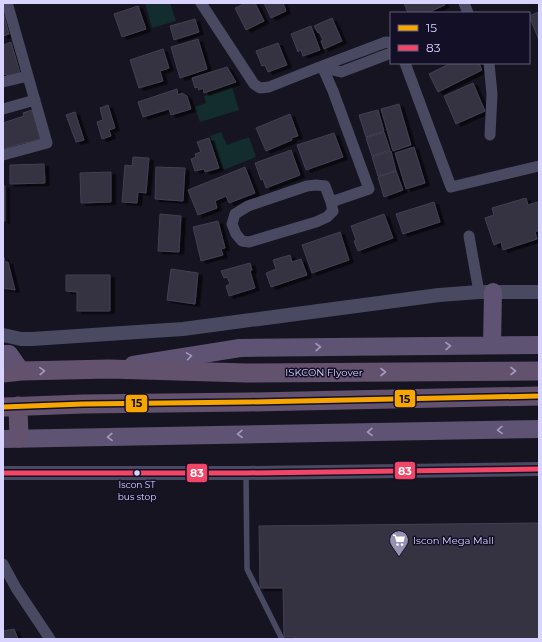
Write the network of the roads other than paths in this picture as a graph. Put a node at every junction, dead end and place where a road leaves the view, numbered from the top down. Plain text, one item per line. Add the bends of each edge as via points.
1 (201, 3) edge
2 (3, 4) edge
3 (390, 43) edge
4 (390, 53) edge
5 (405, 64) edge
6 (489, 64) edge
7 (322, 66) junction
8 (28, 76) junction
9 (3, 82) edge
10 (35, 100) junction
11 (3, 109) edge
12 (490, 135) dead end
13 (3, 155) edge
14 (539, 166) edge
15 (331, 202) junction
16 (469, 236) dead end
17 (486, 292) junction
18 (539, 292) edge
19 (3, 335) edge
20 (539, 345) edge
21 (492, 346) junction
22 (3, 354) edge
23 (109, 368) junction
24 (539, 371) edge
25 (12, 372) edge
26 (539, 396) edge
27 (10, 407) edge
28 (539, 429) edge
29 (11, 438) edge
30 (539, 469) edge
31 (3, 473) edge
32 (246, 473) junction
33 (3, 564) edge
34 (50, 639) edge
35 (282, 639) edge

1 - 7 street via 254,84 260,88 269,87
2 - 8 street via 8,6
3 - 7 street via 386,42
4 - 7 street via 341,72
5 - 14 street via 451,187
6 - 12 street via 492,94
7 - 15 street via 369,189
8 - 9 street
8 - 10 street
10 - 11 street
10 - 13 street via 47,143
15 - 15 street via 332,211 327,217 249,242 242,241 232,224 235,214 248,206 307,186 325,186
16 - 17 street
17 - 18 street
17 - 19 street via 432,296 183,329 32,339
17 - 21 main road
20 - 21 main road
23 -> 21 main road via 240,348
22 - 25 main road via 9,354
23 -> 24 highway, ISKCON Flyover via 246,373
25 -> 23 highway, ISKCON Flyover
26 - 27 highway
27 - 29 highway
28 -> 29 main road
30 - 32 street
31 - 32 street
32 - 35 lane via 247,570
33 - 34 street

